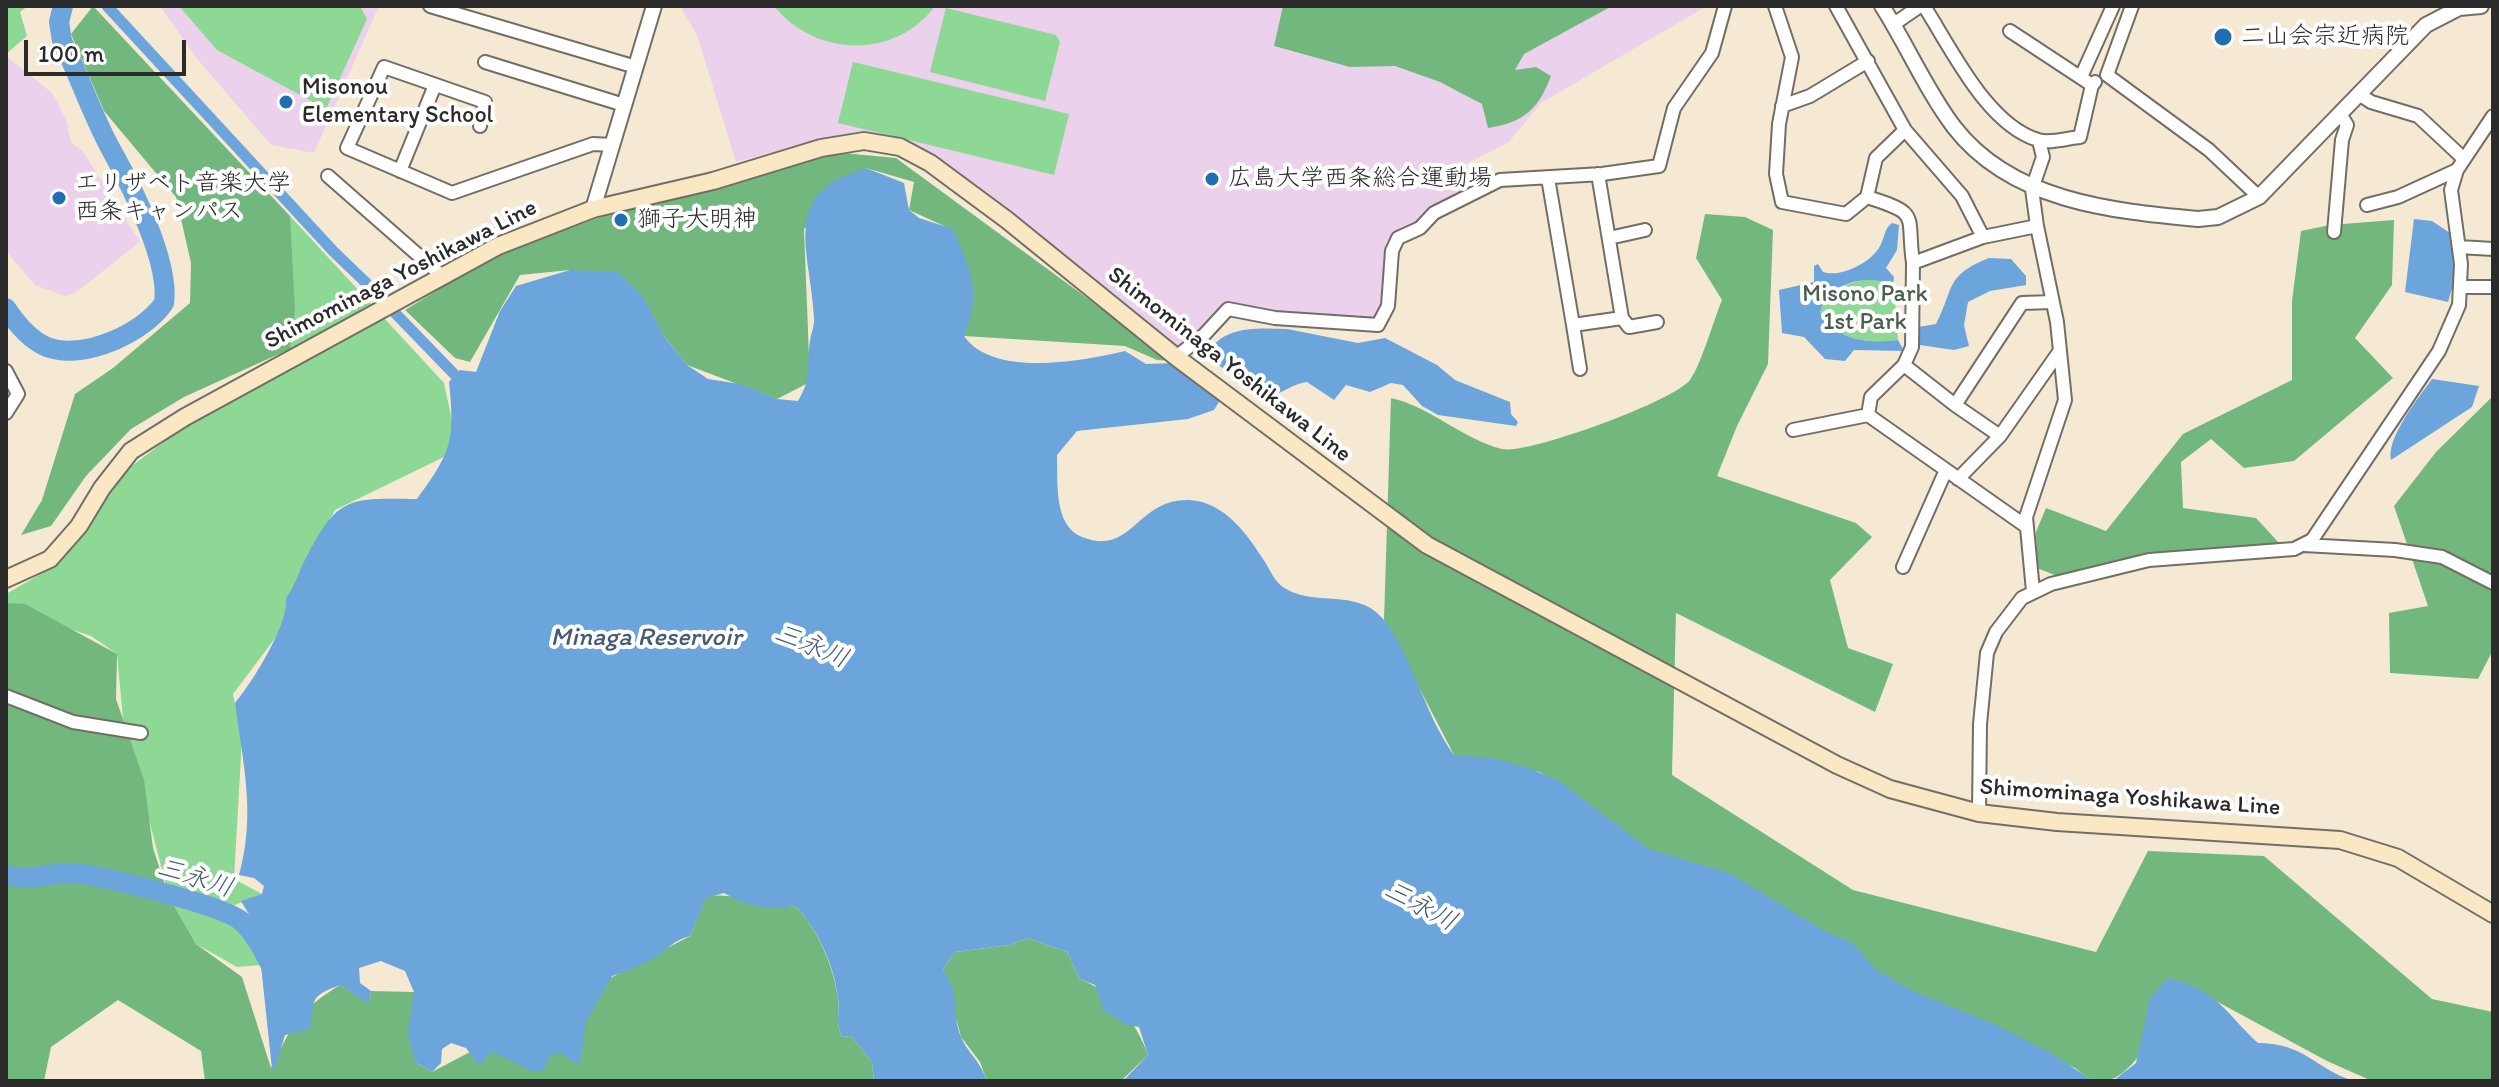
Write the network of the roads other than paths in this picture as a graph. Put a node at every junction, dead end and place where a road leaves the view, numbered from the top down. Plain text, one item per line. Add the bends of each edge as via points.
1 (430, 6) edge
2 (654, 6) edge
3 (1725, 6) edge
4 (1775, 6) edge
5 (1836, 6) edge
6 (1882, 6) edge
7 (1922, 6) edge
8 (2113, 6) edge
9 (2132, 6) edge
10 (2481, 6) edge
11 (2460, 7) edge
12 (1894, 24) junction
13 (2010, 31) dead end
14 (1868, 61) junction
15 (485, 62) dead end
16 (636, 67) junction
17 (2107, 75) junction
18 (2081, 77) junction
19 (435, 85) junction
20 (2092, 85) junction
21 (2359, 94) junction
22 (624, 105) junction
23 (1782, 106) junction
24 (2340, 114) junction
25 (2493, 116) edge
26 (480, 126) dead end
27 (1905, 130) junction
28 (2039, 141) junction
29 (612, 145) junction
30 (2461, 164) junction
31 (400, 171) junction
32 (1598, 174) junction
33 (328, 176) dead end
34 (1548, 178) junction
35 (2032, 189) junction
36 (1867, 197) junction
37 (2259, 197) junction
38 (2367, 205) dead end
39 (593, 209) junction
40 (2037, 226) junction
41 (1645, 230) dead end
42 (2334, 232) dead end
43 (1983, 237) junction
44 (1609, 238) junction
45 (2459, 247) junction
46 (2493, 249) edge
47 (1913, 263) junction
48 (442, 276) junction
49 (2460, 287) junction
50 (2493, 287) edge
51 (2053, 302) junction
52 (1622, 318) junction
53 (1657, 322) dead end
54 (1573, 325) junction
55 (2059, 352) junction
56 (1176, 357) junction
57 (1904, 365) junction
58 (1580, 369) dead end
59 (6, 371) edge
60 (1955, 405) junction
61 (6, 413) edge
62 (1868, 415) junction
63 (1793, 430) dead end
64 (2000, 436) junction
65 (1946, 470) junction
66 (1958, 479) junction
67 (2027, 527) junction
68 (2304, 545) junction
69 (1903, 567) dead end
70 (6, 579) edge
71 (2493, 583) edge
72 (2033, 591) junction
73 (6, 696) edge
74 (141, 733) dead end
75 (1979, 813) junction
76 (2493, 914) edge

1 - 16 street
2 - 16 street
3 - 32 street via 1712,53 1674,108 1659,166
4 - 23 street via 1792,57
5 - 14 street
6 - 12 street
7 - 12 street
7 - 28 street via 2004,122
8 - 18 street
9 - 17 street
10 - 11 street
11 - 21 street via 2426,25
12 - 35 street via 1954,126 1984,158
13 - 18 street
14 - 23 street via 1810,96
14 - 27 street
15 - 22 street
16 - 22 street
17 - 20 street via 2099,75
17 - 37 street via 2209,150
18 - 20 street
19 - 26 street via 485,102
19 - 31 street
19 - 31 street via 384,67 347,148
20 - 28 street via 2080,137
21 - 24 street
21 - 30 street via 2418,116
22 - 29 street
23 - 36 street via 1776,174 1782,202 1846,214
24 - 37 street
24 - 42 street via 2347,125
25 - 30 street
27 - 36 street via 1876,158
27 - 43 street via 1962,196
28 - 35 street via 2043,157
29 - 31 street via 593,144 452,193
29 - 39 street
30 - 38 street via 2398,197
30 - 45 street via 2451,190
32 - 34 street
32 - 44 street
33 - 48 street
34 - 54 street
34 - 56 street via 1500,180 1398,238 1392,251 1388,306 1378,325 1228,309
35 - 37 street via 2198,219 2218,217
35 - 40 street
36 - 47 street via 1906,211
39 - 48 main road, Shimominaga Yoshikawa Line via 498,246
39 - 56 main road, Shimominaga Yoshikawa Line via 821,148 864,141 900,147 1007,220
40 - 43 street
40 - 51 street
41 - 44 street
43 - 47 street
44 - 52 street
45 - 46 street
45 - 49 street
47 - 57 street via 1912,347
48 - 70 main road, Shimominaga Yoshikawa Line via 131,451 50,559
49 - 50 street
49 - 68 street via 2455,314 2428,371
51 - 55 street
51 - 60 street via 2022,303
52 - 53 street via 1629,327
52 - 54 street
54 - 58 street
55 - 64 street
55 - 67 street via 2065,400
56 - 75 main road, Shimominaga Yoshikawa Line via 1427,545 1837,765 1890,789
57 - 60 street
57 - 62 street via 1871,397
59 - 61 street via 18,394
60 - 64 street
62 - 63 street
62 - 65 street
64 - 66 street
65 - 66 street
65 - 69 street
66 - 67 street
67 - 72 street
68 - 71 street via 2442,557
68 - 72 street via 2149,560
72 - 75 street via 2011,611 1987,653
73 - 74 street via 73,722
75 - 76 main road, Shimominaga Yoshikawa Line via 2340,840 2398,858

